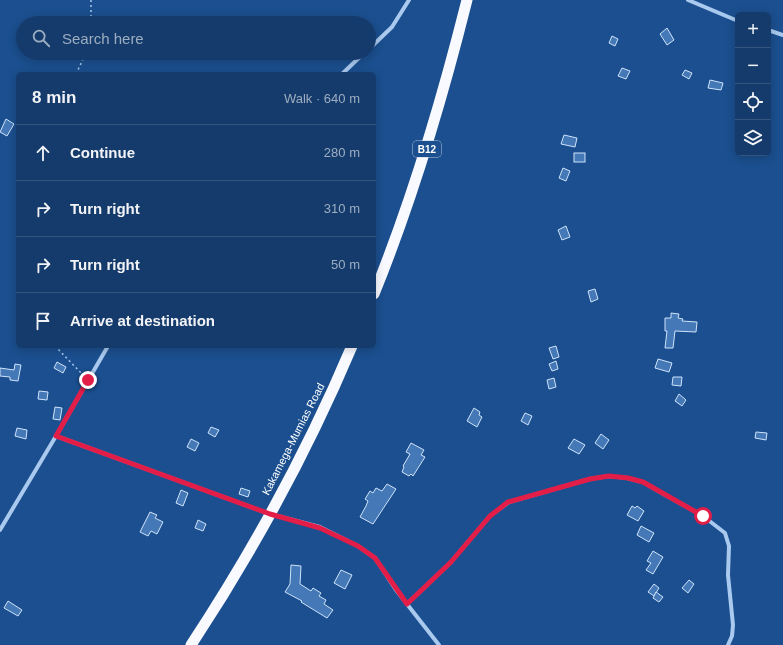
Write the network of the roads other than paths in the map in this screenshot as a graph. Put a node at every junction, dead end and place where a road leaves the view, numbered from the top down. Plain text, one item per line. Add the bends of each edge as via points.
1 (409, 0) edge
2 (467, 0) edge
3 (688, 0) edge
4 (735, 19) edge
5 (771, 31) edge
6 (783, 35) edge
7 (376, 42) edge
8 (357, 60) edge
9 (344, 72) edge
10 (376, 289) edge
11 (107, 348) edge
12 (351, 348) edge
13 (56, 436) junction
14 (270, 514) junction
15 (0, 530) edge
16 (407, 604) junction
17 (191, 645) edge
18 (439, 645) edge
19 (728, 645) edge

1 - 7 street via 392,27
2 - 10 highway, B12 via 446,88 431,136
3 - 4 street
5 - 6 street
8 - 9 street
11 - 13 street
12 - 14 highway, Kakamega-Mumias Road
13 - 14 street
13 - 15 street
14 - 16 street via 320,528 358,546 375,558
14 - 17 highway, Kakamega-Mumias Road via 222,598
16 - 18 street
16 - 19 street via 451,562 490,516 508,502 590,479 609,476 628,478 643,482 703,516 725,534 730,554 728,575 733,625

